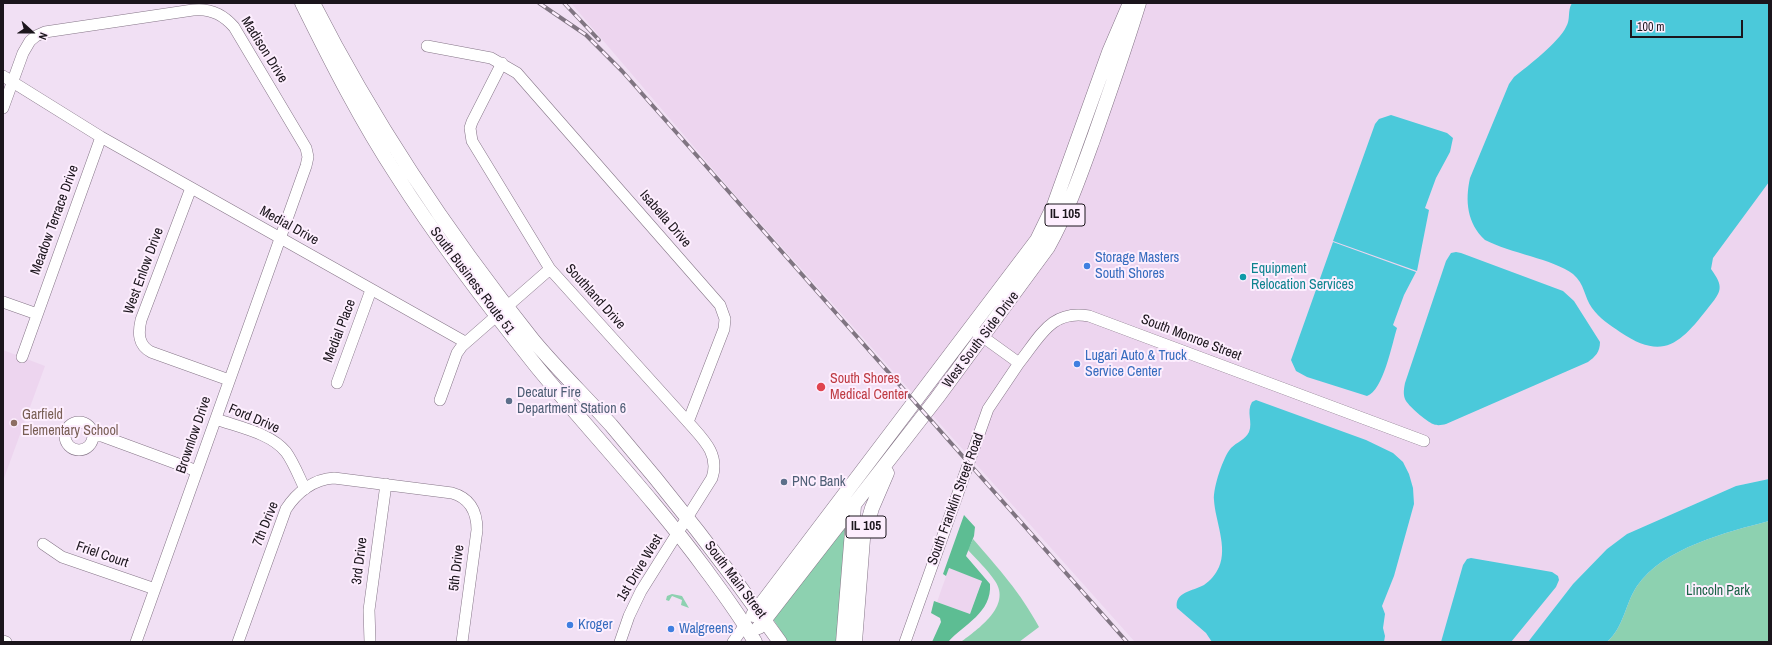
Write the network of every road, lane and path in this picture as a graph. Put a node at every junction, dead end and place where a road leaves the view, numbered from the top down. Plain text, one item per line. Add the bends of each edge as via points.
1 (302, 3) edge
2 (313, 3) edge
3 (1130, 3) edge
4 (1139, 3) edge
5 (426, 46) dead end
6 (502, 63) junction
7 (7, 79) edge
8 (3, 108) edge
9 (101, 137) junction
10 (191, 188) junction
11 (280, 238) junction
12 (550, 269) junction
13 (371, 290) junction
14 (3, 302) edge
15 (502, 311) junction
16 (37, 314) junction
17 (971, 328) junction
18 (983, 337) junction
19 (465, 342) junction
20 (22, 357) dead end
21 (1019, 363) junction
22 (229, 380) junction
23 (336, 383) dead end
24 (440, 400) dead end
25 (216, 418) junction
26 (688, 422) junction
27 (918, 423) junction
28 (93, 436) dead end
29 (1424, 441) dead end
30 (866, 466) junction
31 (197, 471) junction
32 (386, 484) junction
33 (305, 489) junction
34 (466, 500) joint
35 (854, 506) junction
36 (688, 518) junction
37 (679, 533) junction
38 (43, 544) dead end
39 (155, 589) junction
40 (761, 614) junction
41 (750, 636) edge
42 (3, 641) edge
43 (6, 642) edge
44 (136, 642) edge
45 (238, 642) edge
46 (370, 642) edge
47 (462, 642) edge
48 (620, 642) edge
49 (733, 642) edge
50 (780, 642) edge
51 (843, 642) edge
52 (856, 642) edge
53 (905, 642) edge

1 - 15 main road, South Business Route 51 via 360,114 397,176
2 - 15 main road, South Business Route 51 via 391,143 479,270
3 - 17 main road, West South Side Drive / IL 105 via 1109,52 1047,222 1031,250
4 - 18 main road, West South Side Drive / IL 105 via 1123,55 1061,225 1030,274
5 - 6 street, Isabella Drive via 492,58
6 - 12 street, Southland Drive via 475,113 470,128 471,135
6 - 26 street, Isabella Drive via 522,79 723,310 724,329
7 - 8 street, Madison Drive
7 - 9 street, Medial Drive
7 - 11 street, Madison Drive via 33,38 45,32 197,10 222,15 236,31 306,148 306,166
9 - 10 street, Medial Drive
9 - 16 street, Meadow Terrace Drive
10 - 11 street, Medial Drive
10 - 22 street, West Enlow Drive via 141,320 140,339 143,346 151,352
11 - 13 street, Medial Drive
11 - 22 street, Brownlow Drive
12 - 15 street
12 - 26 street, Southland Drive
13 - 19 street, Medial Drive
13 - 23 street, Medial Place
14 - 16 street
15 - 19 street
15 - 36 main road, South Business Route 51 via 535,342 610,424
15 - 37 main road, South Business Route 51 via 538,368
16 - 20 street, Meadow Terrace Drive
17 - 18 street
17 - 30 main road, West South Side Drive / IL 105
18 - 21 street
18 - 27 main road, West South Side Drive / IL 105
19 - 24 street via 457,353
21 - 29 street, South Monroe Street via 1052,322 1063,316 1080,314
21 - 53 street, South Franklin Street Road via 988,409
22 - 25 street, Brownlow Drive
25 - 31 street, Brownlow Drive
25 - 33 street, Ford Drive via 276,443 288,456
26 - 36 street, Southland Drive via 709,447 714,456 715,467 712,478
27 - 35 main road, West South Side Drive
27 - 52 main road, IL 105 via 887,472 868,520 862,548
28 - 31 street via 102,436
30 - 35 main road, IL 105
30 - 40 main road, West South Side Drive
31 - 39 street, Brownlow Drive
32 - 33 street, 7th Drive via 334,478 323,480
32 - 34 street, 7th Drive via 452,493
32 - 46 street, 3rd Drive via 369,610
33 - 45 street, 7th Drive via 286,509
34 - 47 street, 5th Drive via 474,512 477,530
35 - 40 main road, West South Side Drive
35 - 51 main road, IL 105
36 - 37 street, Southland Drive
36 - 40 main road, South Main Street
37 - 41 main road, South Main Street
37 - 48 street, 1st Drive West via 641,591 628,616
38 - 39 street, Friel Court via 62,557
39 - 44 street, Brownlow Drive
40 - 41 main road, West South Side Drive
40 - 50 main road, South Main Street
41 - 49 street
42 - 43 street

